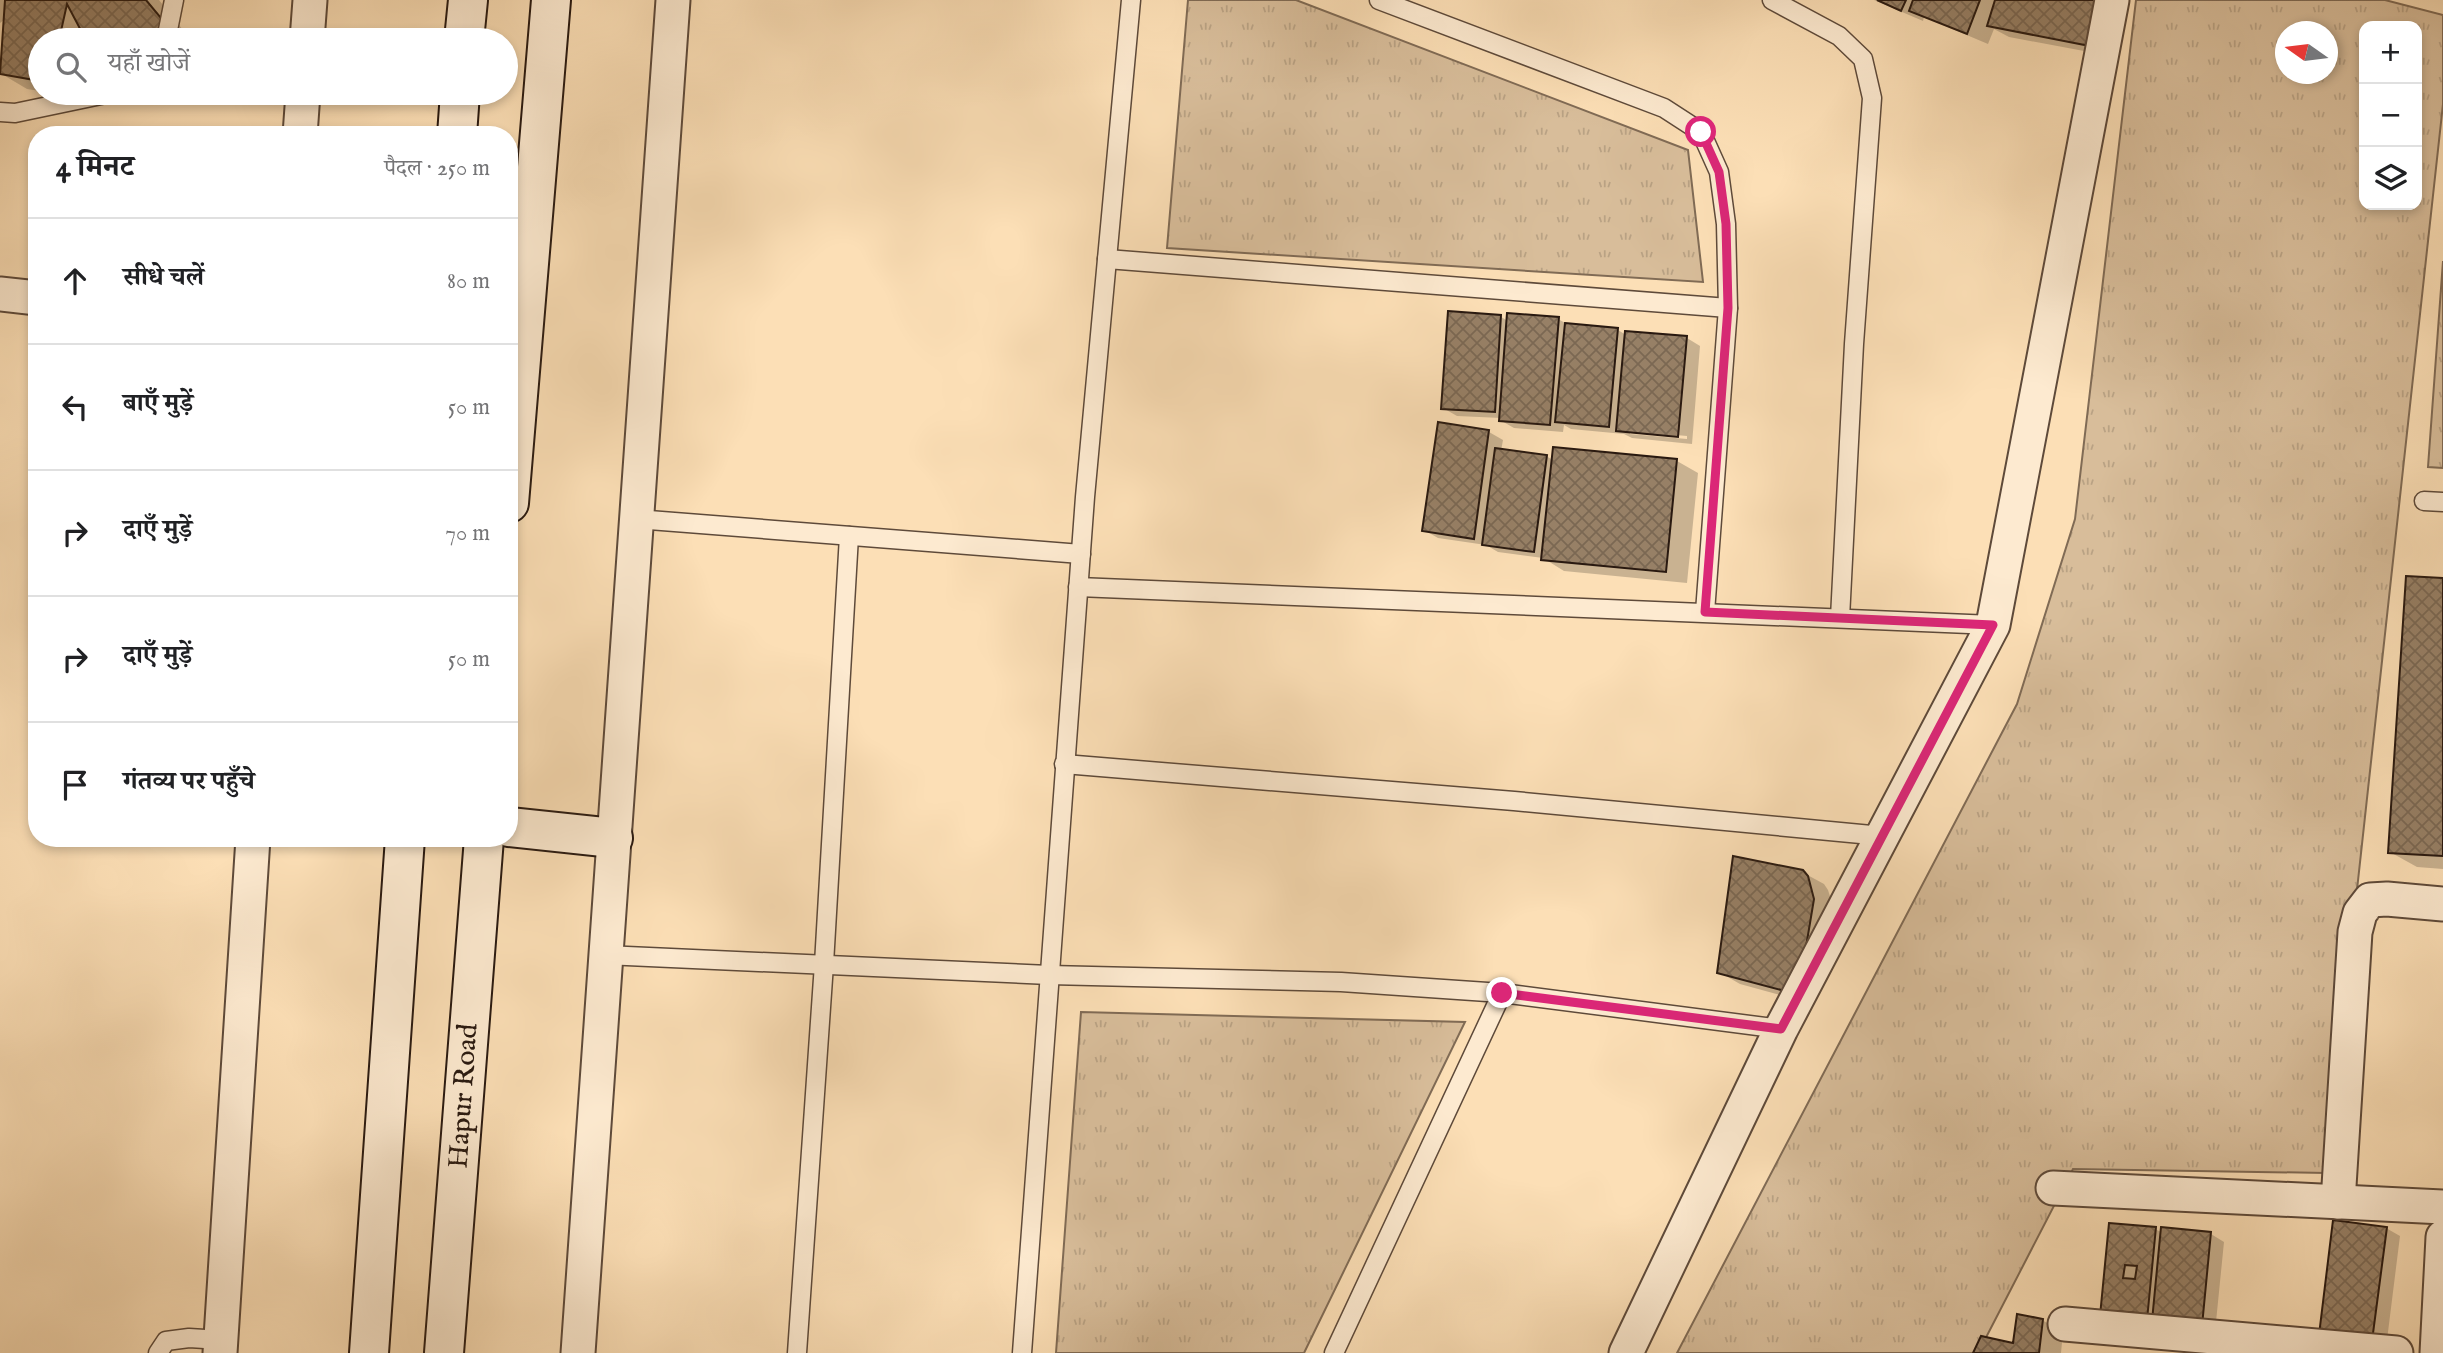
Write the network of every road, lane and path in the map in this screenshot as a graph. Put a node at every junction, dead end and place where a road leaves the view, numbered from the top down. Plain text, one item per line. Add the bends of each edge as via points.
1 (174, 0) edge
2 (310, 0) edge
3 (468, 0) edge
4 (551, 0) edge
5 (673, 0) edge
6 (1131, 0) edge
7 (1379, 0) edge
8 (1772, 0) edge
9 (2112, 0) edge
10 (168, 28) edge
11 (308, 28) edge
12 (465, 28) edge
13 (53, 105) edge
14 (302, 105) edge
15 (459, 105) edge
16 (0, 112) edge
17 (301, 126) edge
18 (458, 126) edge
19 (1107, 259) junction
20 (0, 294) edge
21 (28, 297) edge
22 (1728, 308) junction
23 (518, 326) edge
24 (2424, 501) dead end
25 (2443, 502) edge
26 (636, 519) junction
27 (849, 536) junction
28 (1081, 554) junction
29 (1078, 587) junction
30 (1705, 612) junction
31 (1840, 618) junction
32 (1993, 625) junction
33 (1065, 764) junction
34 (518, 828) edge
35 (1882, 836) junction
36 (613, 838) junction
37 (252, 847) edge
38 (404, 847) edge
39 (483, 847) edge
40 (2443, 904) edge
41 (605, 955) junction
42 (824, 964) junction
43 (1049, 975) junction
44 (1502, 993) junction
45 (1781, 1029) junction
46 (2053, 1188) dead end
47 (2338, 1202) junction
48 (2443, 1207) edge
49 (2443, 1237) edge
50 (2065, 1324) dead end
51 (221, 1346) edge
52 (158, 1353) edge
53 (369, 1353) edge
54 (444, 1353) edge
55 (579, 1353) edge
56 (797, 1353) edge
57 (1023, 1353) edge
58 (1334, 1353) edge
59 (1626, 1353) edge
60 (2396, 1353) edge
61 (2437, 1353) edge

1 - 10 lane
2 - 11 street
3 - 12 main road
4 - 23 main road
5 - 26 street
6 - 19 lane
7 - 22 lane via 1664,108 1701,132 1719,172 1726,224
8 - 31 lane via 1839,36 1863,59 1872,98
9 - 32 street
13 - 16 lane
14 - 17 street
15 - 18 main road
19 - 22 lane
19 - 28 lane
20 - 21 street
22 - 30 lane
24 - 25 lane
26 - 27 lane
26 - 36 street
27 - 28 lane
27 - 42 lane
28 - 29 lane
29 - 30 lane
29 - 33 lane
30 - 31 lane
31 - 32 lane
32 - 35 street
33 - 35 lane
33 - 43 lane
34 - 36 main road
35 - 45 street
36 - 41 street
37 - 51 street
38 - 53 main road
39 - 54 main road, Hapur Road
40 - 47 street via 2371,900 2360,913 2355,932
41 - 42 lane
41 - 55 street
42 - 43 lane
42 - 56 lane
43 - 44 lane via 1341,982
43 - 57 lane
44 - 45 lane
44 - 58 lane
45 - 59 street
46 - 47 street
47 - 48 street
49 - 61 street
50 - 60 street
51 - 52 lane via 189,1338 166,1341

